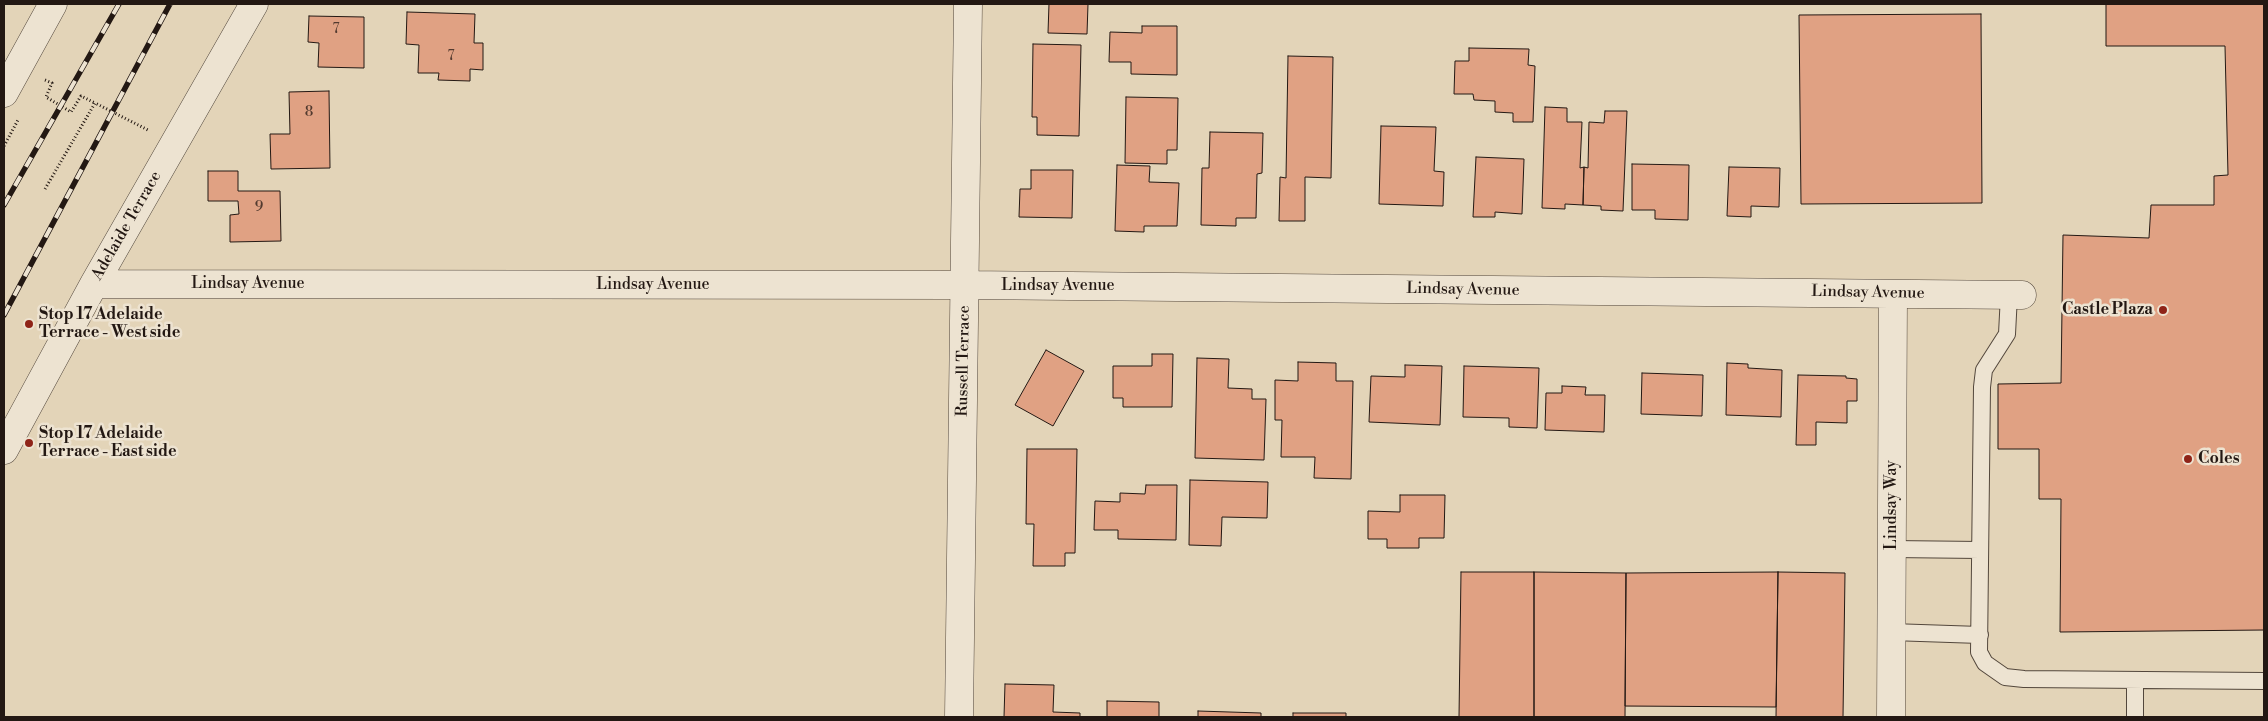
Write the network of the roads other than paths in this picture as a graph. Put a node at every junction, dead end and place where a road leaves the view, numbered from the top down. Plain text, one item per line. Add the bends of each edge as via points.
1 (53, 4) edge
2 (254, 4) edge
3 (968, 4) edge
4 (4, 93) edge
5 (94, 284) junction
6 (964, 286) junction
7 (1892, 294) junction
8 (2016, 295) joint
9 (4, 450) edge
10 (1892, 549) junction
11 (1980, 550) junction
12 (1891, 632) junction
13 (1980, 635) junction
14 (2135, 680) junction
15 (2264, 681) edge
16 (959, 717) edge
17 (1891, 717) edge
18 (2135, 717) edge

1 - 4 street
2 - 5 street, Adelaide Terrace
3 - 6 street, Russell Terrace
5 - 6 street, Lindsay Avenue
5 - 9 street, Adelaide Terrace
6 - 7 street, Lindsay Avenue
6 - 16 street, Russell Terrace
7 - 8 street, Lindsay Avenue
7 - 10 street, Lindsay Way
8 - 11 lane via 2007,334 1984,370
10 - 11 lane
10 - 12 street, Lindsay Way
11 - 13 lane
12 - 13 lane
12 - 17 street, Lindsay Way
13 - 14 lane via 1980,652 1985,663 2005,677
14 - 15 lane
14 - 18 lane

